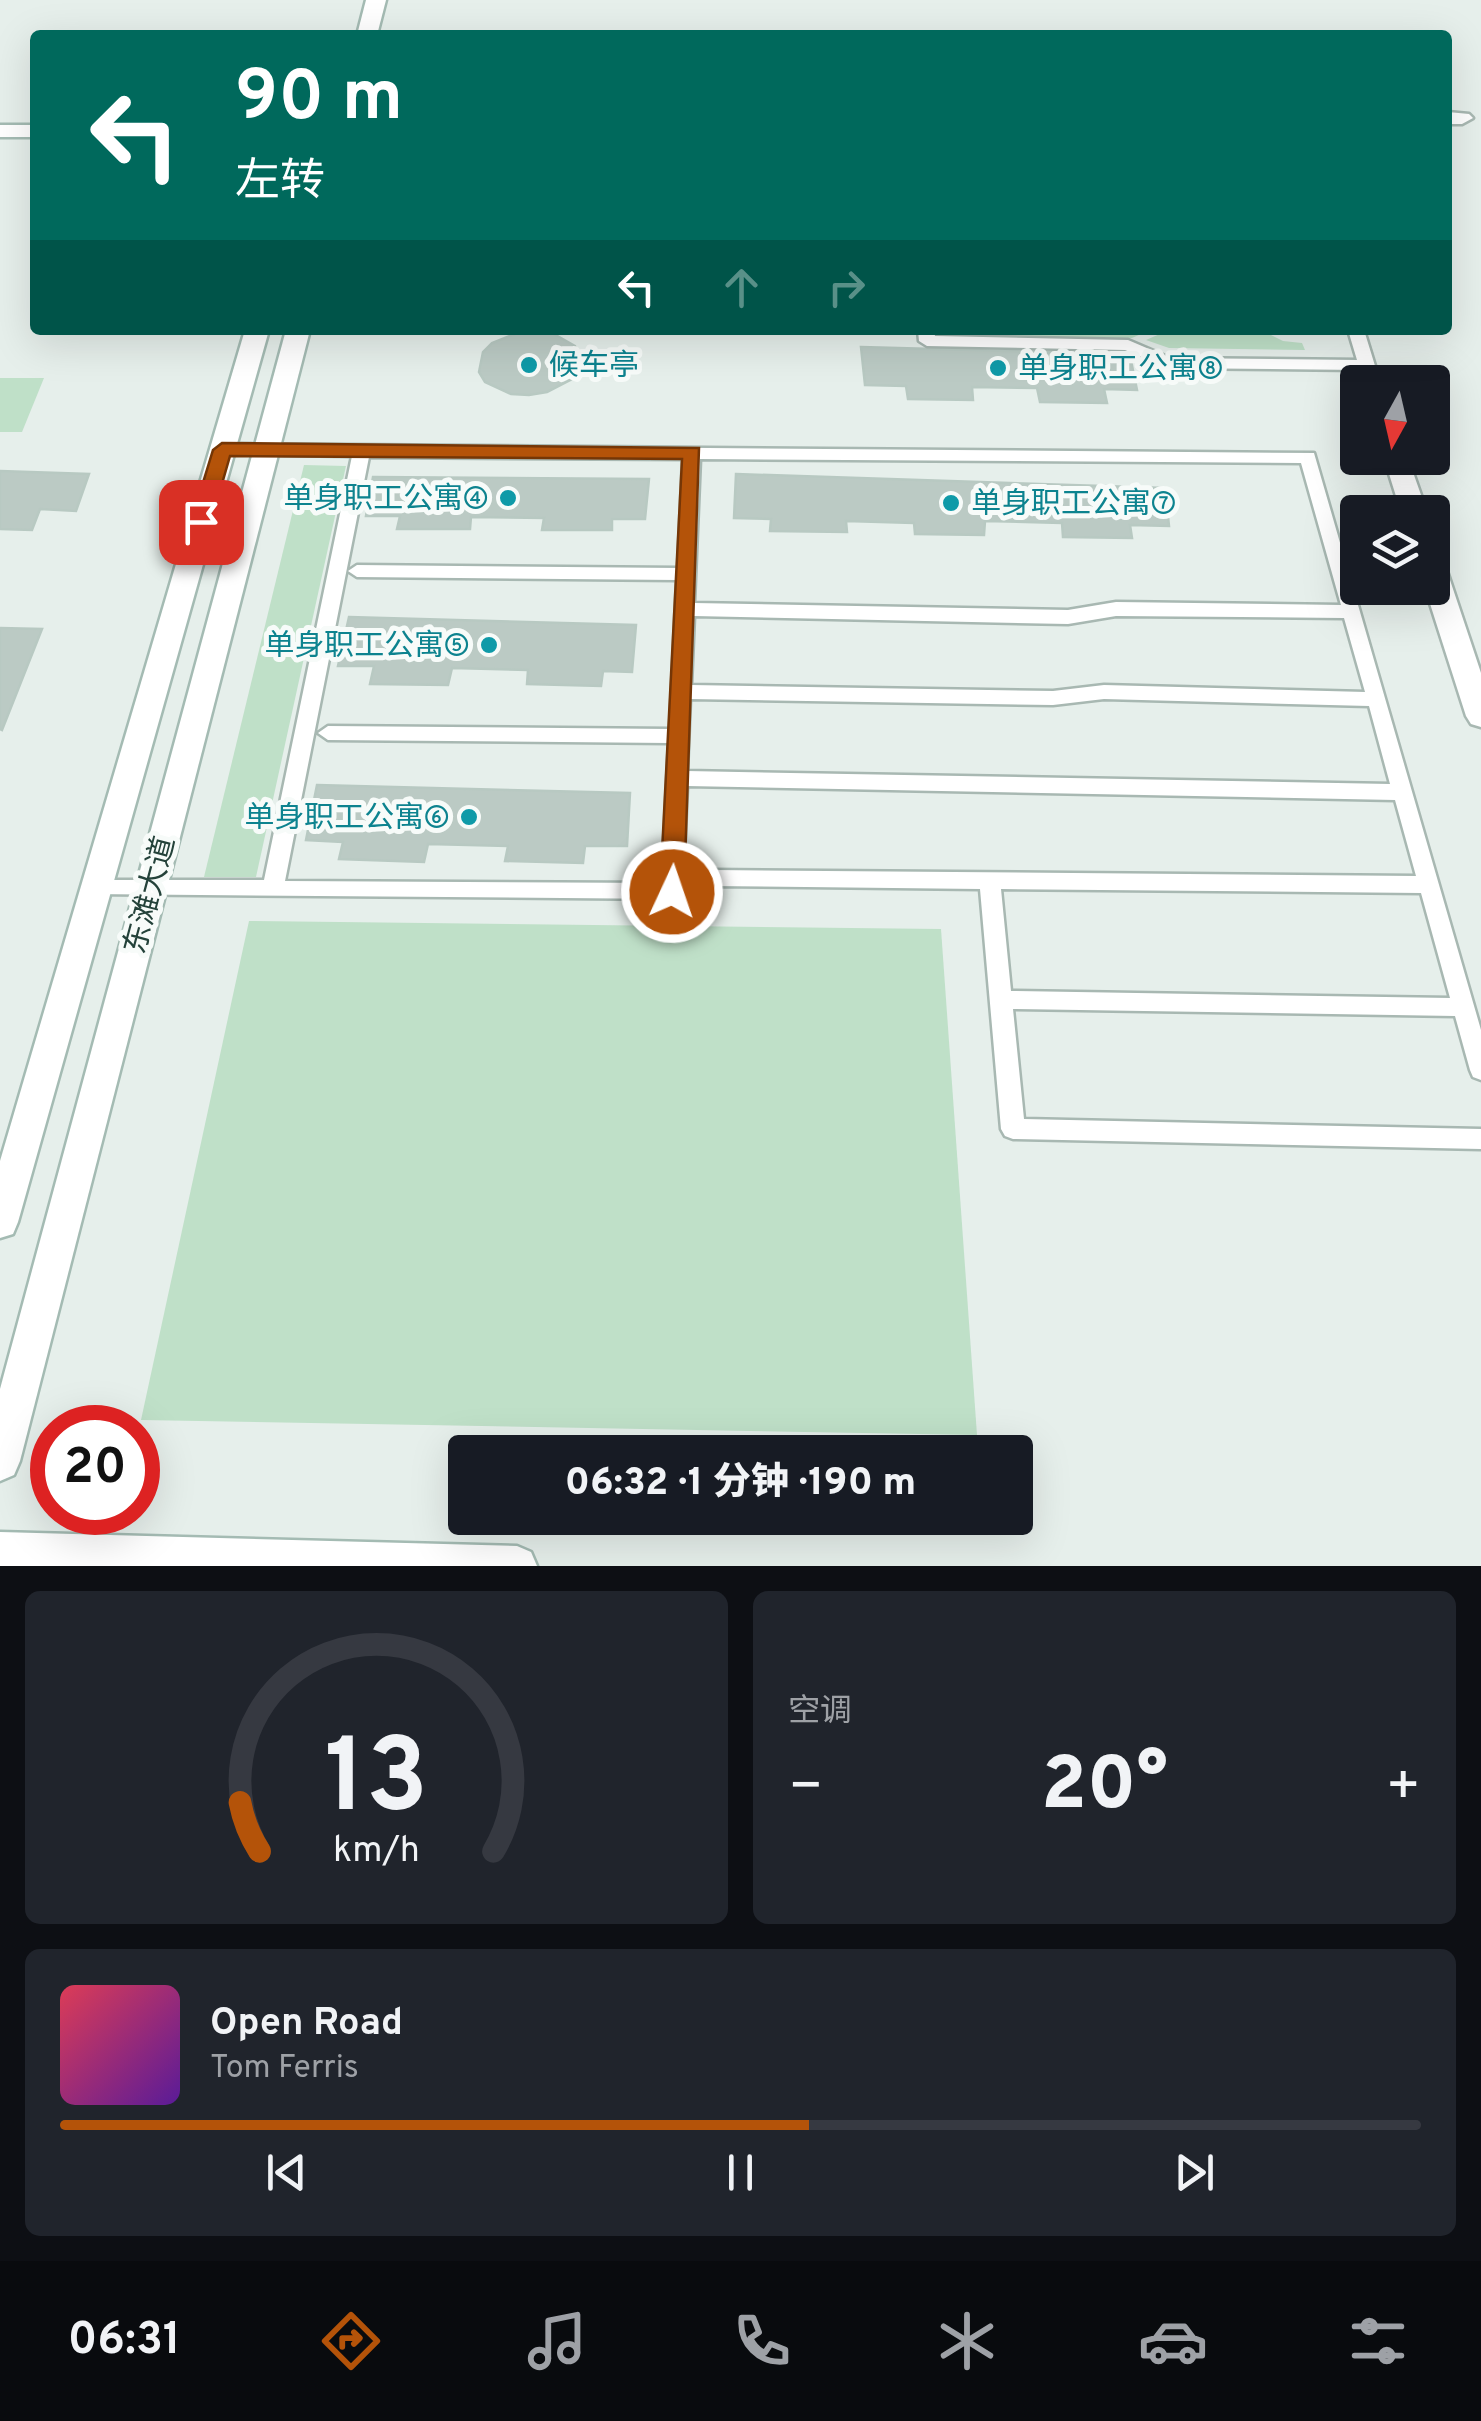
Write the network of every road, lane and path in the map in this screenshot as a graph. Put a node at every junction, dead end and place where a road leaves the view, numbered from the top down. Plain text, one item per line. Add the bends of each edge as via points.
1 (376, 0) edge
2 (368, 30) edge
3 (0, 131) edge
4 (30, 131) edge
5 (256, 335) edge
6 (297, 335) edge
7 (926, 335) edge
8 (1357, 335) edge
9 (1366, 365) edge
10 (1340, 372) edge
11 (222, 450) junction
12 (267, 450) junction
13 (362, 450) junction
14 (692, 453) junction
15 (357, 571) dead end
16 (687, 574) junction
17 (1444, 605) edge
18 (685, 609) junction
19 (1352, 612) junction
20 (681, 692) junction
21 (1376, 699) junction
22 (1481, 716) edge
23 (328, 733) dead end
24 (679, 736) junction
25 (678, 778) junction
26 (1402, 792) junction
27 (990, 880) junction
28 (1428, 885) junction
29 (96, 888) junction
30 (151, 888) junction
31 (273, 889) junction
32 (672, 892) junction
33 (1002, 1000) junction
34 (1463, 1008) junction
35 (1481, 1070) edge
36 (1481, 1139) edge
37 (0, 1222) edge
38 (0, 1461) edge
39 (0, 1552) edge
40 (498, 1566) edge
41 (517, 1566) edge

1 - 2 street
3 - 4 street
5 - 11 street, 东滩大道
6 - 12 street, 东滩大道
7 - 10 lane via 927,341 1128,346 1168,363
8 - 9 lane
11 - 12 lane
11 - 29 street, 东滩大道
12 - 13 lane
12 - 30 street, 东滩大道
13 - 14 lane
13 - 31 lane
14 - 16 lane
14 - 19 lane via 1308,458
15 - 16 lane
16 - 18 lane
17 - 22 street
18 - 19 lane via 1068,617 1116,609
18 - 20 lane
19 - 21 lane
20 - 21 lane
20 - 24 lane
21 - 26 lane
23 - 24 lane
24 - 25 lane
25 - 26 lane
25 - 32 lane
26 - 28 lane
27 - 28 lane
27 - 32 lane via 711,878
27 - 33 lane
28 - 34 lane
29 - 30 lane
29 - 37 street, 东滩大道
30 - 31 lane
30 - 38 street, 东滩大道
31 - 32 lane
33 - 34 lane
33 - 36 lane via 1013,1129
34 - 35 lane
39 - 40 street
40 - 41 street

